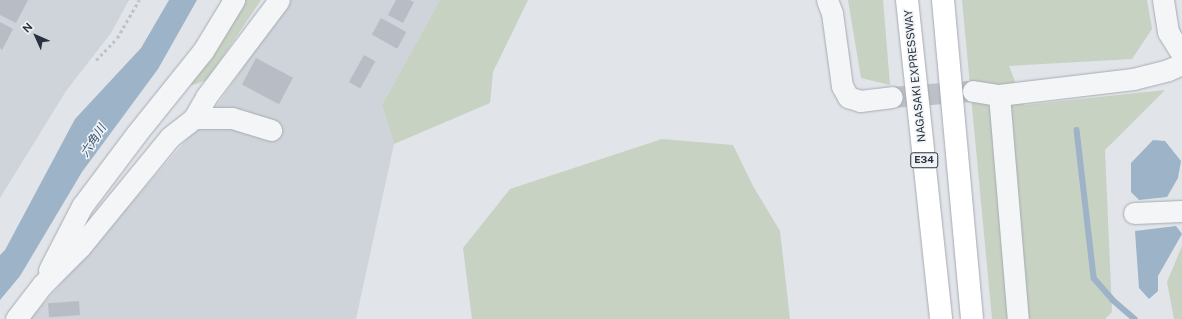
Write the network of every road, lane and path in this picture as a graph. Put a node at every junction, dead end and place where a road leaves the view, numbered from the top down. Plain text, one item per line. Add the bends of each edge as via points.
1 (139, 0) edge
2 (234, 0) edge
3 (279, 0) edge
4 (827, 0) edge
5 (907, 0) edge
6 (943, 0) edge
7 (1163, 0) edge
8 (1182, 54) edge
9 (96, 60) dead end
10 (1182, 64) edge
11 (973, 91) tunnel mouth
12 (999, 95) junction
13 (892, 97) tunnel mouth
14 (194, 118) junction
15 (271, 130) dead end
16 (1182, 211) edge
17 (1134, 213) dead end
18 (42, 285) junction
19 (16, 319) edge
20 (941, 319) edge
21 (972, 319) edge
22 (1018, 319) edge

1 - 9 path via 117,38
2 - 18 street via 203,51 82,206
3 - 14 street via 206,97
4 - 13 street via 832,13 842,86 848,97 860,101
5 - 20 highway, NAGASAKI EXPRESSWAY / E34
6 - 21 highway
7 - 8 street via 1168,32
10 - 12 street via 1133,79
11 - 12 street
12 - 22 street
14 - 15 street via 232,118
14 - 18 street via 170,137 80,247
16 - 17 street
18 - 19 street

